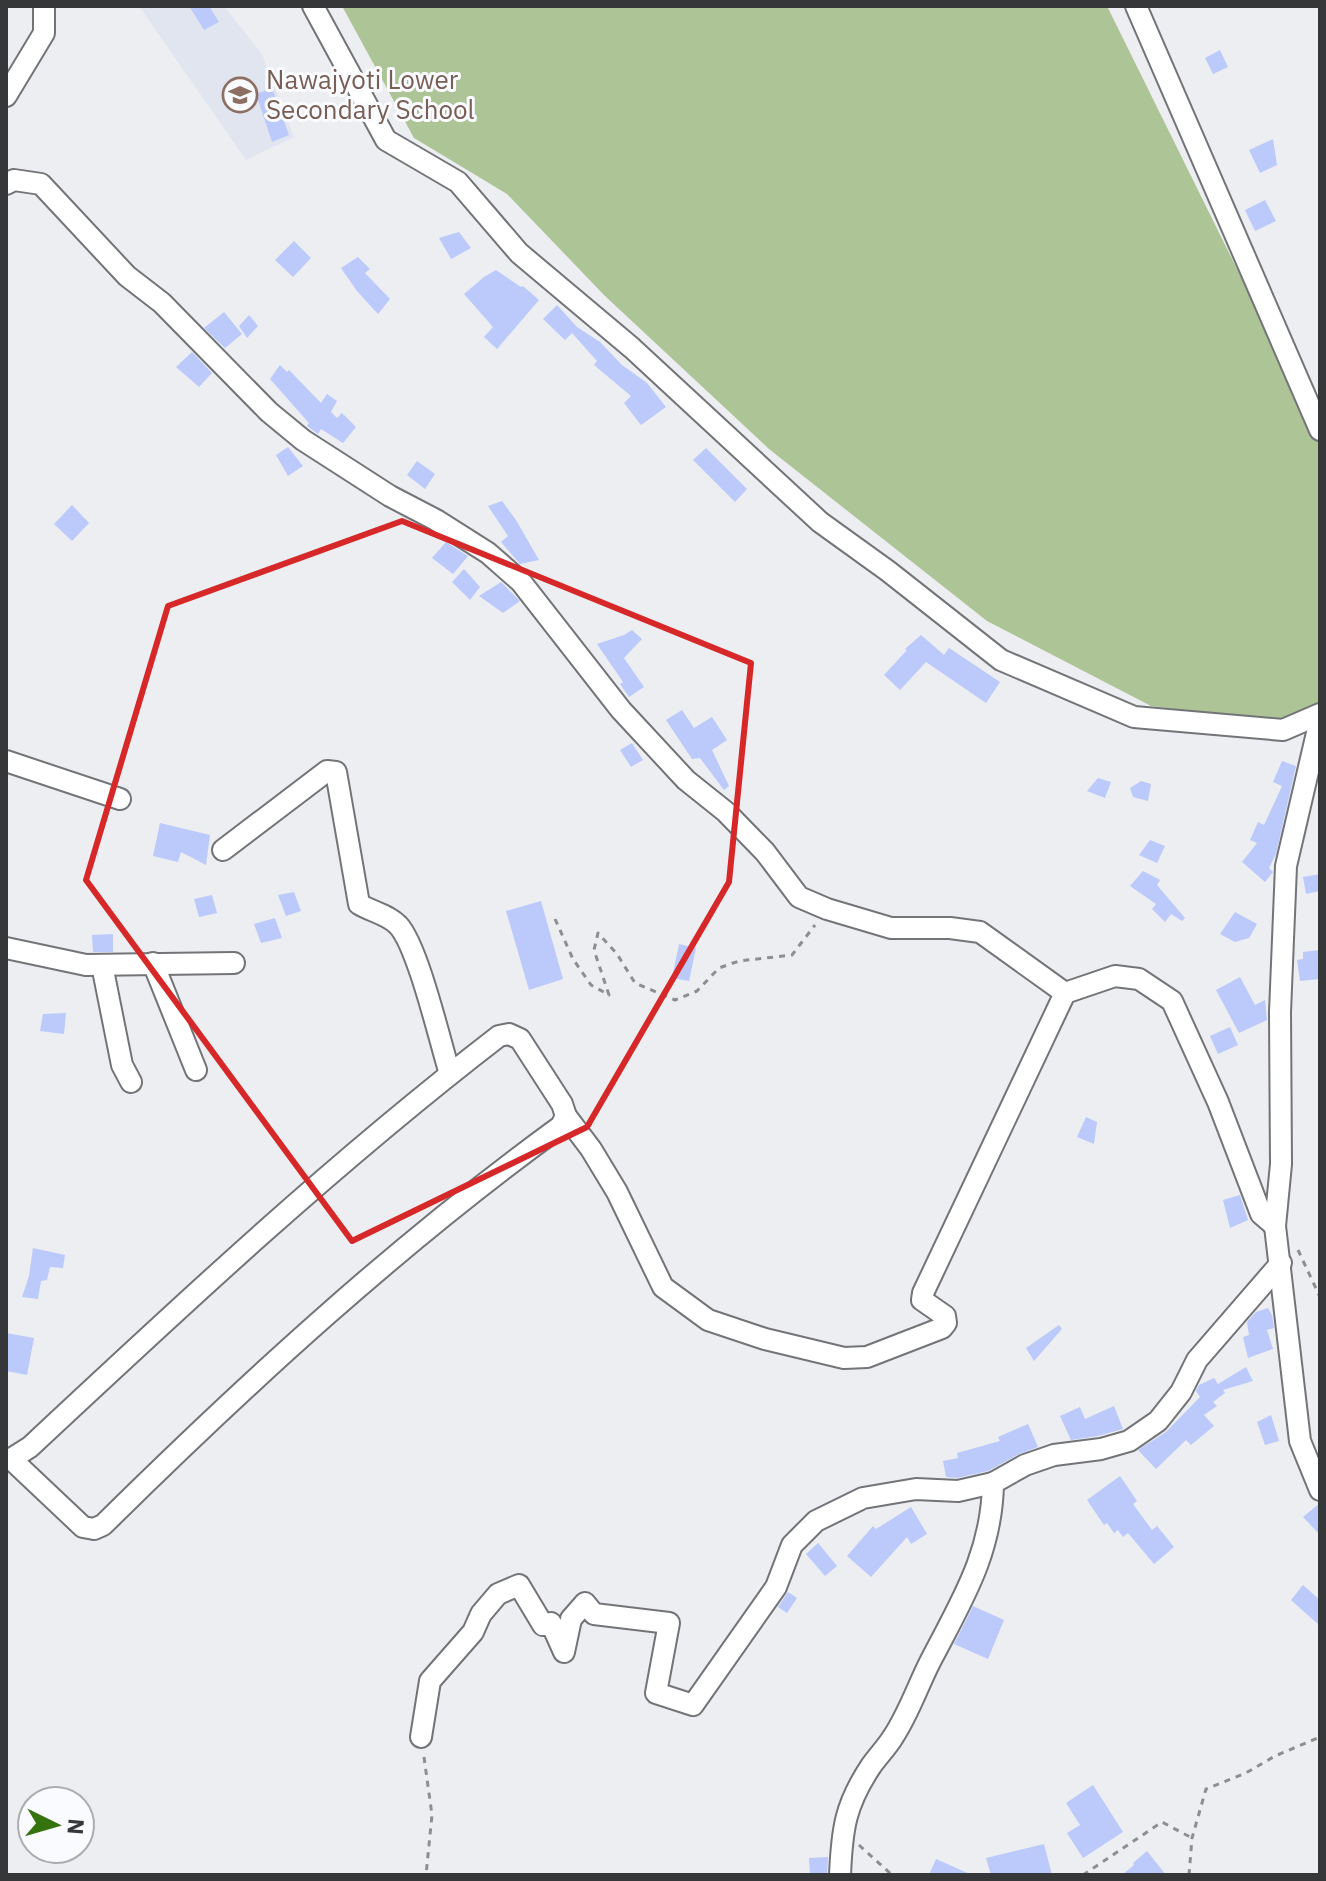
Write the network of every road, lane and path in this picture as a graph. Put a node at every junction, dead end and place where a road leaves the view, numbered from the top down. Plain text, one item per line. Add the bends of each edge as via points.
1 (44, 6) edge
2 (313, 6) edge
3 (1136, 6) edge
4 (6, 96) edge
5 (6, 184) edge
6 (1320, 430) edge
7 (1320, 714) edge
8 (1320, 720) edge
9 (6, 761) edge
10 (120, 799) dead end
11 (223, 850) dead end
12 (827, 909) junction
13 (555, 919) dead end
14 (6, 948) edge
15 (153, 963) junction
16 (234, 963) dead end
17 (102, 965) junction
18 (1065, 993) junction
19 (196, 1070) dead end
20 (450, 1074) junction
21 (131, 1082) dead end
22 (566, 1116) junction
23 (1275, 1226) junction
24 (1281, 1263) junction
25 (9, 1459) edge
26 (993, 1483) junction
27 (1320, 1490) edge
28 (421, 1737) joint
29 (1320, 1737) edge
30 (842, 1829) junction
31 (1192, 1838) junction
32 (426, 1875) edge
33 (840, 1875) edge
34 (892, 1875) edge
35 (1083, 1875) edge
36 (1189, 1875) edge

1 - 4 street via 44,33
2 - 7 street via 386,140 458,182 519,253 632,348 820,522 1001,660 1134,717 1283,730
3 - 6 street
5 - 12 street via 41,184 127,276 162,303 269,412 303,440 436,520 521,582 658,752 765,852 799,897
8 - 23 street via 1286,866 1281,1164
9 - 10 street
11 - 20 street via 327,771 336,772 359,904 399,926 412,947
12 - 13 path via 792,955 719,968 697,991 675,1000 635,983 598,933 594,950 609,995 591,985
12 - 18 street via 891,928 980,932
14 - 17 street
15 - 16 street
15 - 17 street
15 - 19 street
17 - 21 street via 122,1065
18 - 22 street via 923,1293 922,1300 945,1316 946,1323 867,1357 844,1358 708,1320 663,1287 617,1192
18 - 23 street via 1115,976 1139,979 1172,1001 1261,1214
20 - 22 street via 509,1034 520,1039
20 - 25 street via 213,1275 30,1447
22 - 25 street via 561,1126 490,1177 292,1344 103,1525 83,1527
23 - 24 street
24 - 26 street via 1197,1360 1158,1421 1129,1441 1054,1455
24 - 27 street via 1300,1441
26 - 28 street via 863,1498 816,1521 792,1545 776,1587 693,1705 656,1693 669,1623 594,1614 585,1603 571,1619 564,1652 551,1623 543,1625 519,1585 498,1594 430,1681
26 - 30 street via 987,1541 976,1573 894,1736 852,1799
28 - 32 path via 432,1815
29 - 31 path via 1206,1789
30 - 33 street
30 - 34 path
31 - 35 path via 1162,1822
31 - 36 path

